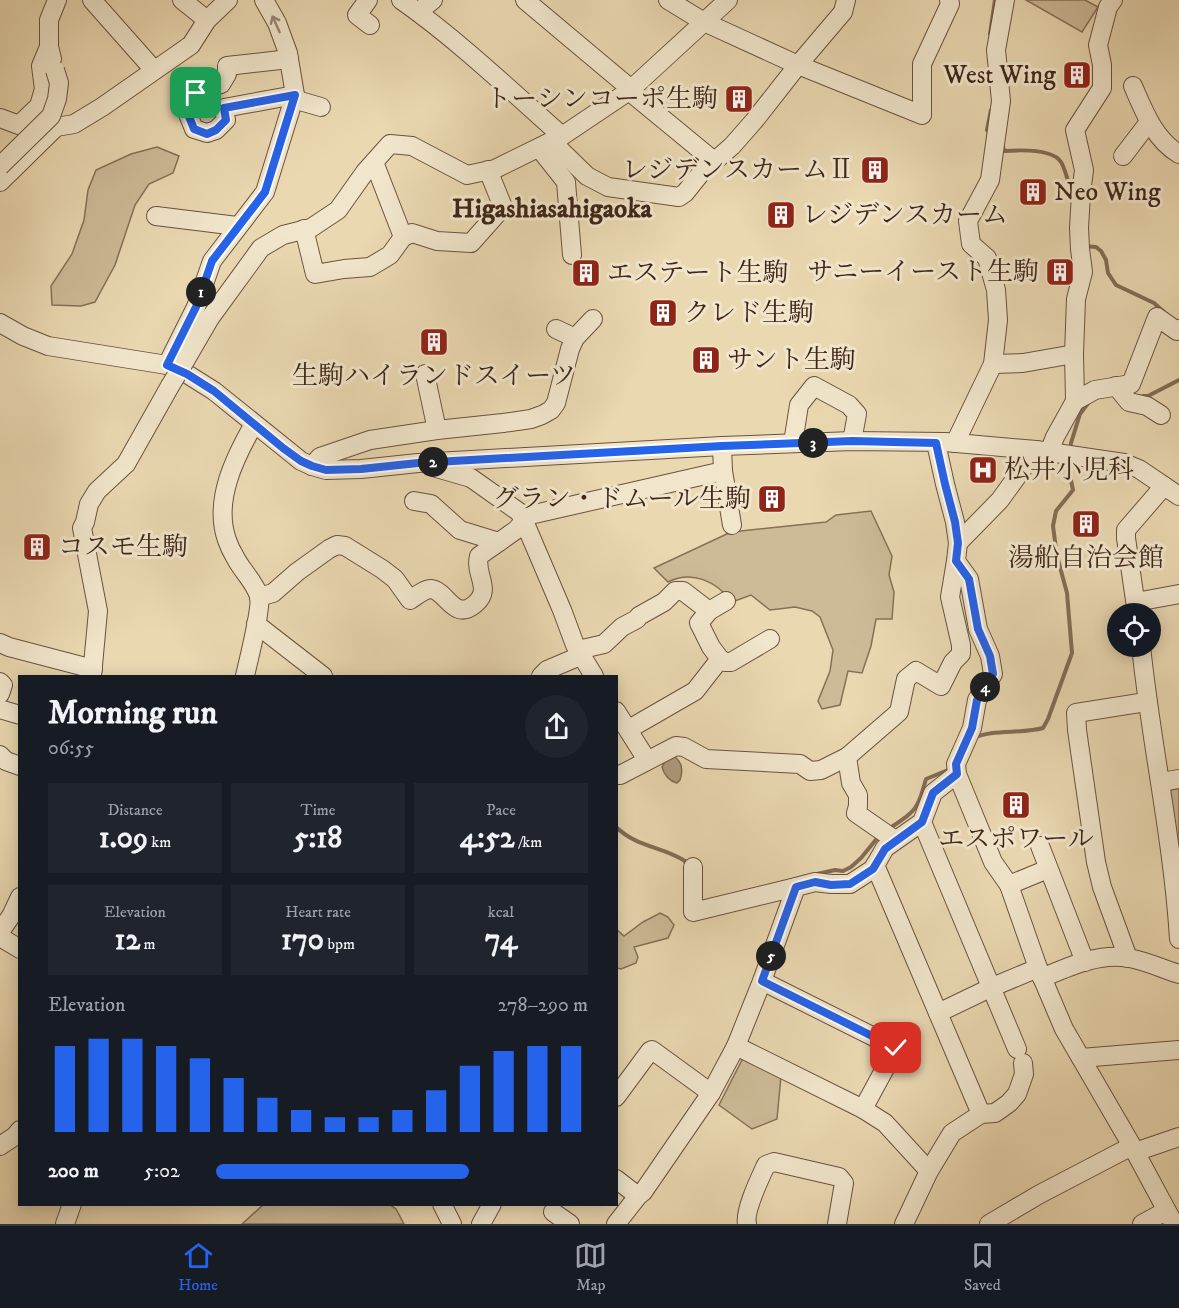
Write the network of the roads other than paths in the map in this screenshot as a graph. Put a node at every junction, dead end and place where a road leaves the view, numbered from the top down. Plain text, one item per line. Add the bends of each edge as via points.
1 (57, 0) edge
2 (92, 0) edge
3 (182, 0) edge
4 (228, 0) edge
5 (264, 0) edge
6 (368, 0) edge
7 (401, 0) edge
8 (433, 0) edge
9 (525, 0) edge
10 (668, 0) edge
11 (728, 0) edge
12 (846, 0) edge
13 (949, 0) edge
14 (1005, 0) edge
15 (1113, 0) edge
16 (418, 12) junction
17 (207, 20) junction
18 (704, 21) junction
19 (370, 25) dead end
20 (49, 47) junction
21 (289, 59) junction
22 (798, 64) junction
23 (154, 70) junction
24 (1133, 86) dead end
25 (630, 90) junction
26 (294, 97) junction
27 (321, 107) dead end
28 (34, 111) junction
29 (0, 118) edge
30 (1149, 122) junction
31 (56, 127) junction
32 (551, 142) junction
33 (1179, 154) edge
34 (1123, 156) dead end
35 (714, 161) junction
36 (374, 162) junction
37 (0, 166) edge
38 (488, 170) junction
39 (0, 182) edge
40 (156, 216) dead end
41 (237, 226) junction
42 (304, 229) junction
43 (403, 237) junction
44 (572, 255) dead end
45 (203, 312) junction
46 (594, 319) dead end
47 (0, 323) edge
48 (556, 329) dead end
49 (1179, 329) edge
50 (575, 338) junction
51 (1074, 354) junction
52 (176, 363) junction
53 (993, 364) junction
54 (425, 374) dead end
55 (1116, 386) junction
56 (1075, 401) junction
57 (1161, 416) dead end
58 (254, 424) junction
59 (437, 430) junction
60 (852, 441) junction
61 (793, 443) junction
62 (945, 443) junction
63 (722, 446) junction
64 (1042, 451) junction
65 (418, 463) junction
66 (312, 466) junction
67 (723, 471) junction
68 (1171, 491) edge
69 (414, 501) dead end
70 (524, 521) junction
71 (732, 525) dead end
72 (499, 542) junction
73 (958, 543) junction
74 (956, 561) junction
75 (1179, 594) edge
76 (259, 597) junction
77 (726, 601) dead end
78 (1135, 603) edge
79 (1151, 603) edge
80 (709, 612) junction
81 (256, 624) junction
82 (770, 639) dead end
83 (0, 643) edge
84 (579, 653) junction
85 (1141, 657) edge
86 (720, 659) junction
87 (93, 673) edge
88 (245, 675) edge
89 (322, 675) edge
90 (542, 675) edge
91 (593, 675) edge
92 (0, 682) edge
93 (0, 694) edge
94 (1146, 702) junction
95 (0, 710) edge
96 (18, 714) edge
97 (618, 714) edge
98 (628, 729) junction
99 (0, 755) edge
100 (847, 757) junction
101 (647, 760) junction
102 (18, 765) edge
103 (957, 774) junction
104 (618, 775) edge
105 (1179, 779) edge
106 (1161, 782) junction
107 (922, 822) junction
108 (895, 840) junction
109 (1040, 846) dead end
110 (875, 865) junction
111 (693, 867) dead end
112 (1048, 869) junction
113 (1009, 885) junction
114 (796, 887) junction
115 (18, 901) edge
116 (1179, 939) edge
117 (11, 943) edge
118 (1128, 958) junction
119 (1085, 962) junction
120 (1040, 973) junction
121 (1179, 974) edge
122 (762, 981) junction
123 (990, 988) junction
124 (938, 1013) junction
125 (736, 1046) junction
126 (1179, 1050) edge
127 (1081, 1058) junction
128 (711, 1093) junction
129 (618, 1094) edge
130 (863, 1109) junction
131 (981, 1114) junction
132 (18, 1132) edge
133 (1179, 1137) edge
134 (0, 1146) edge
135 (1133, 1149) junction
136 (929, 1171) junction
137 (618, 1181) edge
138 (638, 1196) junction
139 (71, 1206) edge
140 (443, 1206) edge
141 (491, 1206) edge
142 (553, 1212) dead end
143 (1170, 1217) edge
144 (65, 1224) edge
145 (452, 1224) edge
146 (481, 1224) edge
147 (570, 1224) edge
148 (616, 1224) edge
149 (747, 1224) edge
150 (837, 1224) edge
151 (904, 1224) edge
152 (988, 1224) edge
153 (1142, 1224) edge

1 - 20 street via 49,20
2 - 23 street
3 - 17 street
4 - 17 street
21 -> 5 street
6 - 19 street via 357,15
7 - 16 street
8 - 16 street
9 - 25 street
10 - 18 street
11 - 18 street
12 - 22 street via 843,12
13 - 22 street via 922,64 922,115
14 - 53 street via 996,50 1001,101 990,180 968,221 971,244 987,258 996,290 998,320
15 - 51 street via 1098,45 1102,88 1075,130 1084,171 1079,228 1083,272 1076,299
16 - 32 street via 490,72
17 - 23 street via 191,45
18 - 22 street
18 - 25 street
20 - 28 street via 41,66 44,89
20 - 37 street, bridge via 59,83 51,116
21 - 26 street
21 - 26 street via 227,66 220,84 196,93 188,114 194,129 207,134 226,120 224,108
22 - 35 street via 732,147
23 - 31 street via 74,124
24 - 30 street
25 - 32 street
25 - 35 street
26 - 27 street
26 - 41 street via 265,192
28 - 29 street via 19,126
28 - 31 street
30 - 33 street via 1158,136
30 - 34 street
31 - 39 street
32 - 35 street via 587,176 608,187 679,197
32 - 38 street
32 - 44 street via 566,182
36 - 38 street via 390,144 412,146 467,175
36 - 42 street via 338,210
36 - 43 street
38 - 43 street via 503,207 471,243 437,241 412,233
40 - 41 street
41 - 45 street via 212,261
42 - 43 street via 315,274 370,267 390,255
42 - 45 street via 261,248
45 - 52 street
46 - 50 street
47 - 52 street via 48,346
48 - 50 street
49 - 55 street via 1157,318 1131,384
50 - 59 street via 551,410 531,419
51 - 53 street
51 - 56 street
52 - 58 street
52 - 87 street, bridge via 170,386 126,464 97,491 82,528 98,611
53 - 62 street
54 - 59 street
55 - 56 street via 1095,390
55 - 57 street via 1129,402 1147,406
56 - 64 street via 1055,437
58 - 66 street
58 - 76 street via 231,470 222,510 227,540
59 - 66 street via 370,440 320,457
60 - 61 street
60 - 61 street via 857,414 849,405 814,386 799,405
60 - 62 street
61 - 63 street
62 - 64 street
62 - 73 street via 945,484
63 - 65 street
63 - 67 street
64 - 68 street via 1124,463
64 - 73 street
65 - 66 street via 326,470
65 - 70 street via 471,477 519,512
67 - 70 street via 531,515
67 - 71 street
68 - 78 street via 1126,530
69 - 72 street via 431,504 460,530
70 - 72 street
70 - 84 street
72 - 76 street via 479,556 483,593 477,602 462,609 434,590 428,589 410,600 395,579 345,546 328,549 273,593
73 - 74 street
74 - 100 street via 950,597 961,654 942,686 916,671 906,680 899,712
74 - 103 street via 969,579 978,629 993,674 977,700 972,728 956,764
75 - 79 street
76 - 81 street
77 - 80 street
80 - 84 street via 683,591 675,591 604,644
80 - 86 street via 699,623
81 - 88 street
81 - 89 street
82 - 86 street via 731,662
83 - 87 street
84 - 90 street
84 - 91 street
85 - 94 street
86 - 98 street via 695,691
92 - 93 street
94 - 106 street
94 - 118 street via 1076,713 1096,862
95 - 96 street
97 - 98 street
98 - 101 street
99 - 102 street
100 - 101 street via 810,771 800,764 706,759 676,746
100 - 108 street via 851,783 858,795 856,813
101 - 104 street
103 - 107 street via 933,793
103 - 113 street via 993,862
105 - 106 street
106 - 116 street
107 - 108 street
107 - 123 street
108 - 110 street
109 - 112 street
110 - 114 street via 850,884 815,882
110 - 124 street
111 - 114 street via 693,912
112 - 113 street
112 - 119 street
113 - 120 street
114 - 122 street
115 - 117 street via 11,916
118 - 119 street via 1107,956
118 - 121 street
119 - 120 street
120 - 123 street
120 - 127 street
122 - 125 street
122 - 130 street via 896,1048
123 - 124 street
123 - 131 street via 1024,1074 1009,1103 995,1113
124 - 131 street
125 - 128 street
125 - 130 street
126 - 127 street
127 - 135 street
128 - 129 street via 652,1050
128 - 138 street
130 - 136 street via 885,1123
131 - 136 street via 952,1133
132 - 134 street
133 - 135 street
135 - 143 street
135 - 152 street
136 - 151 street
137 - 138 street
138 - 148 street
139 - 144 street
140 - 145 street
141 - 146 street
142 - 147 street
143 - 153 street
149 - 150 street via 762,1173 774,1161 839,1177 844,1183

